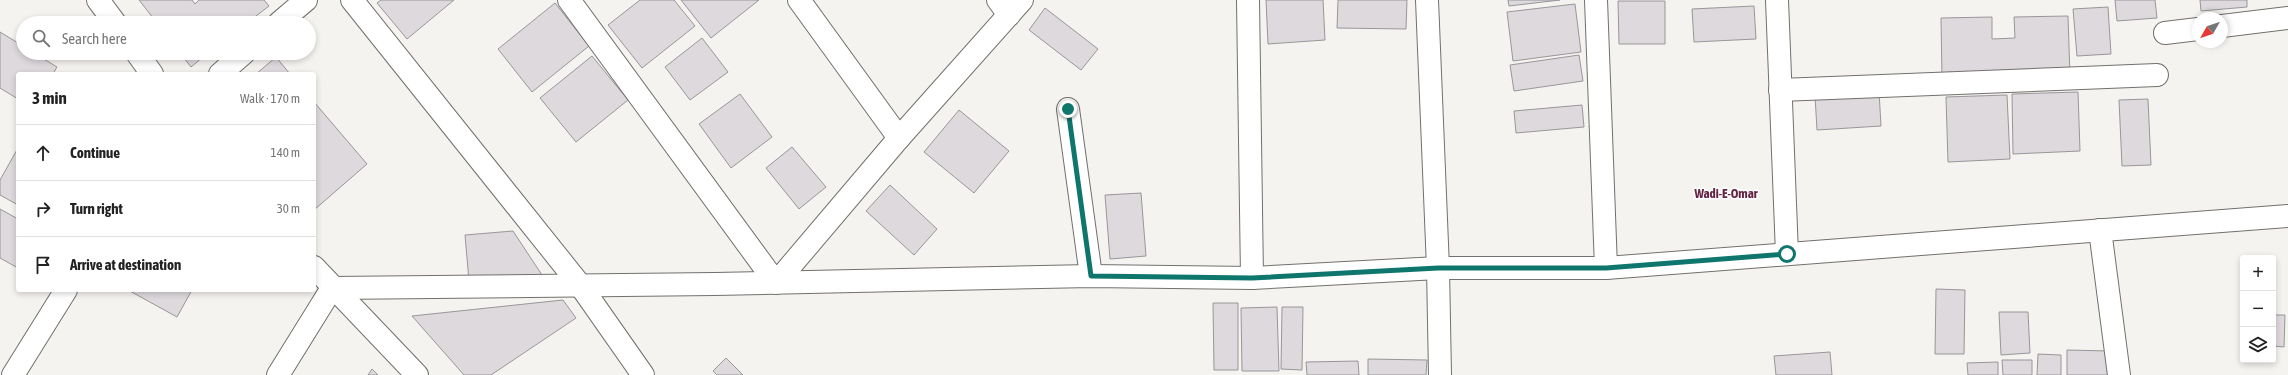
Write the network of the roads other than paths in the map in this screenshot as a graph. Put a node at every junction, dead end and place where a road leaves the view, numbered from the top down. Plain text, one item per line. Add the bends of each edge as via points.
1 (98, 0) edge
2 (306, 0) edge
3 (352, 0) edge
4 (569, 0) edge
5 (799, 0) edge
6 (1248, 0) edge
7 (1427, 0) edge
8 (1596, 0) edge
9 (1777, 0) edge
10 (1010, 5) edge
11 (110, 16) edge
12 (287, 16) edge
13 (2288, 18) edge
14 (2228, 25) edge
15 (2192, 30) edge
16 (2165, 33) dead end
17 (142, 60) edge
18 (236, 60) edge
19 (151, 72) edge
20 (222, 72) edge
21 (2157, 75) dead end
22 (1780, 90) junction
23 (1068, 109) dead end
24 (898, 138) junction
25 (2288, 216) edge
26 (2100, 230) junction
27 (1787, 254) junction
28 (316, 268) edge
29 (1438, 268) junction
30 (1606, 268) junction
31 (1091, 276) junction
32 (1252, 278) junction
33 (776, 283) junction
34 (580, 285) junction
35 (332, 288) junction
36 (65, 292) edge
37 (13, 375) edge
38 (278, 375) edge
39 (417, 375) edge
40 (643, 375) edge
41 (1440, 375) edge
42 (2119, 375) edge

1 - 11 street
2 - 12 street
3 - 34 street
4 - 33 street
5 - 24 street
6 - 32 street
7 - 29 street
8 - 30 street
9 - 22 street
10 - 24 street
13 - 14 street
15 - 16 street
17 - 19 street
18 - 20 street
21 - 22 street
22 - 27 street
23 - 31 street
24 - 33 street
25 - 26 street
26 - 27 street
26 - 42 street
27 - 30 street
28 - 35 street
29 - 30 street
29 - 32 street
29 - 41 street
31 - 32 street
31 - 33 street
33 - 34 street
34 - 35 street
34 - 40 street
35 - 38 street
35 - 39 street
36 - 37 street

